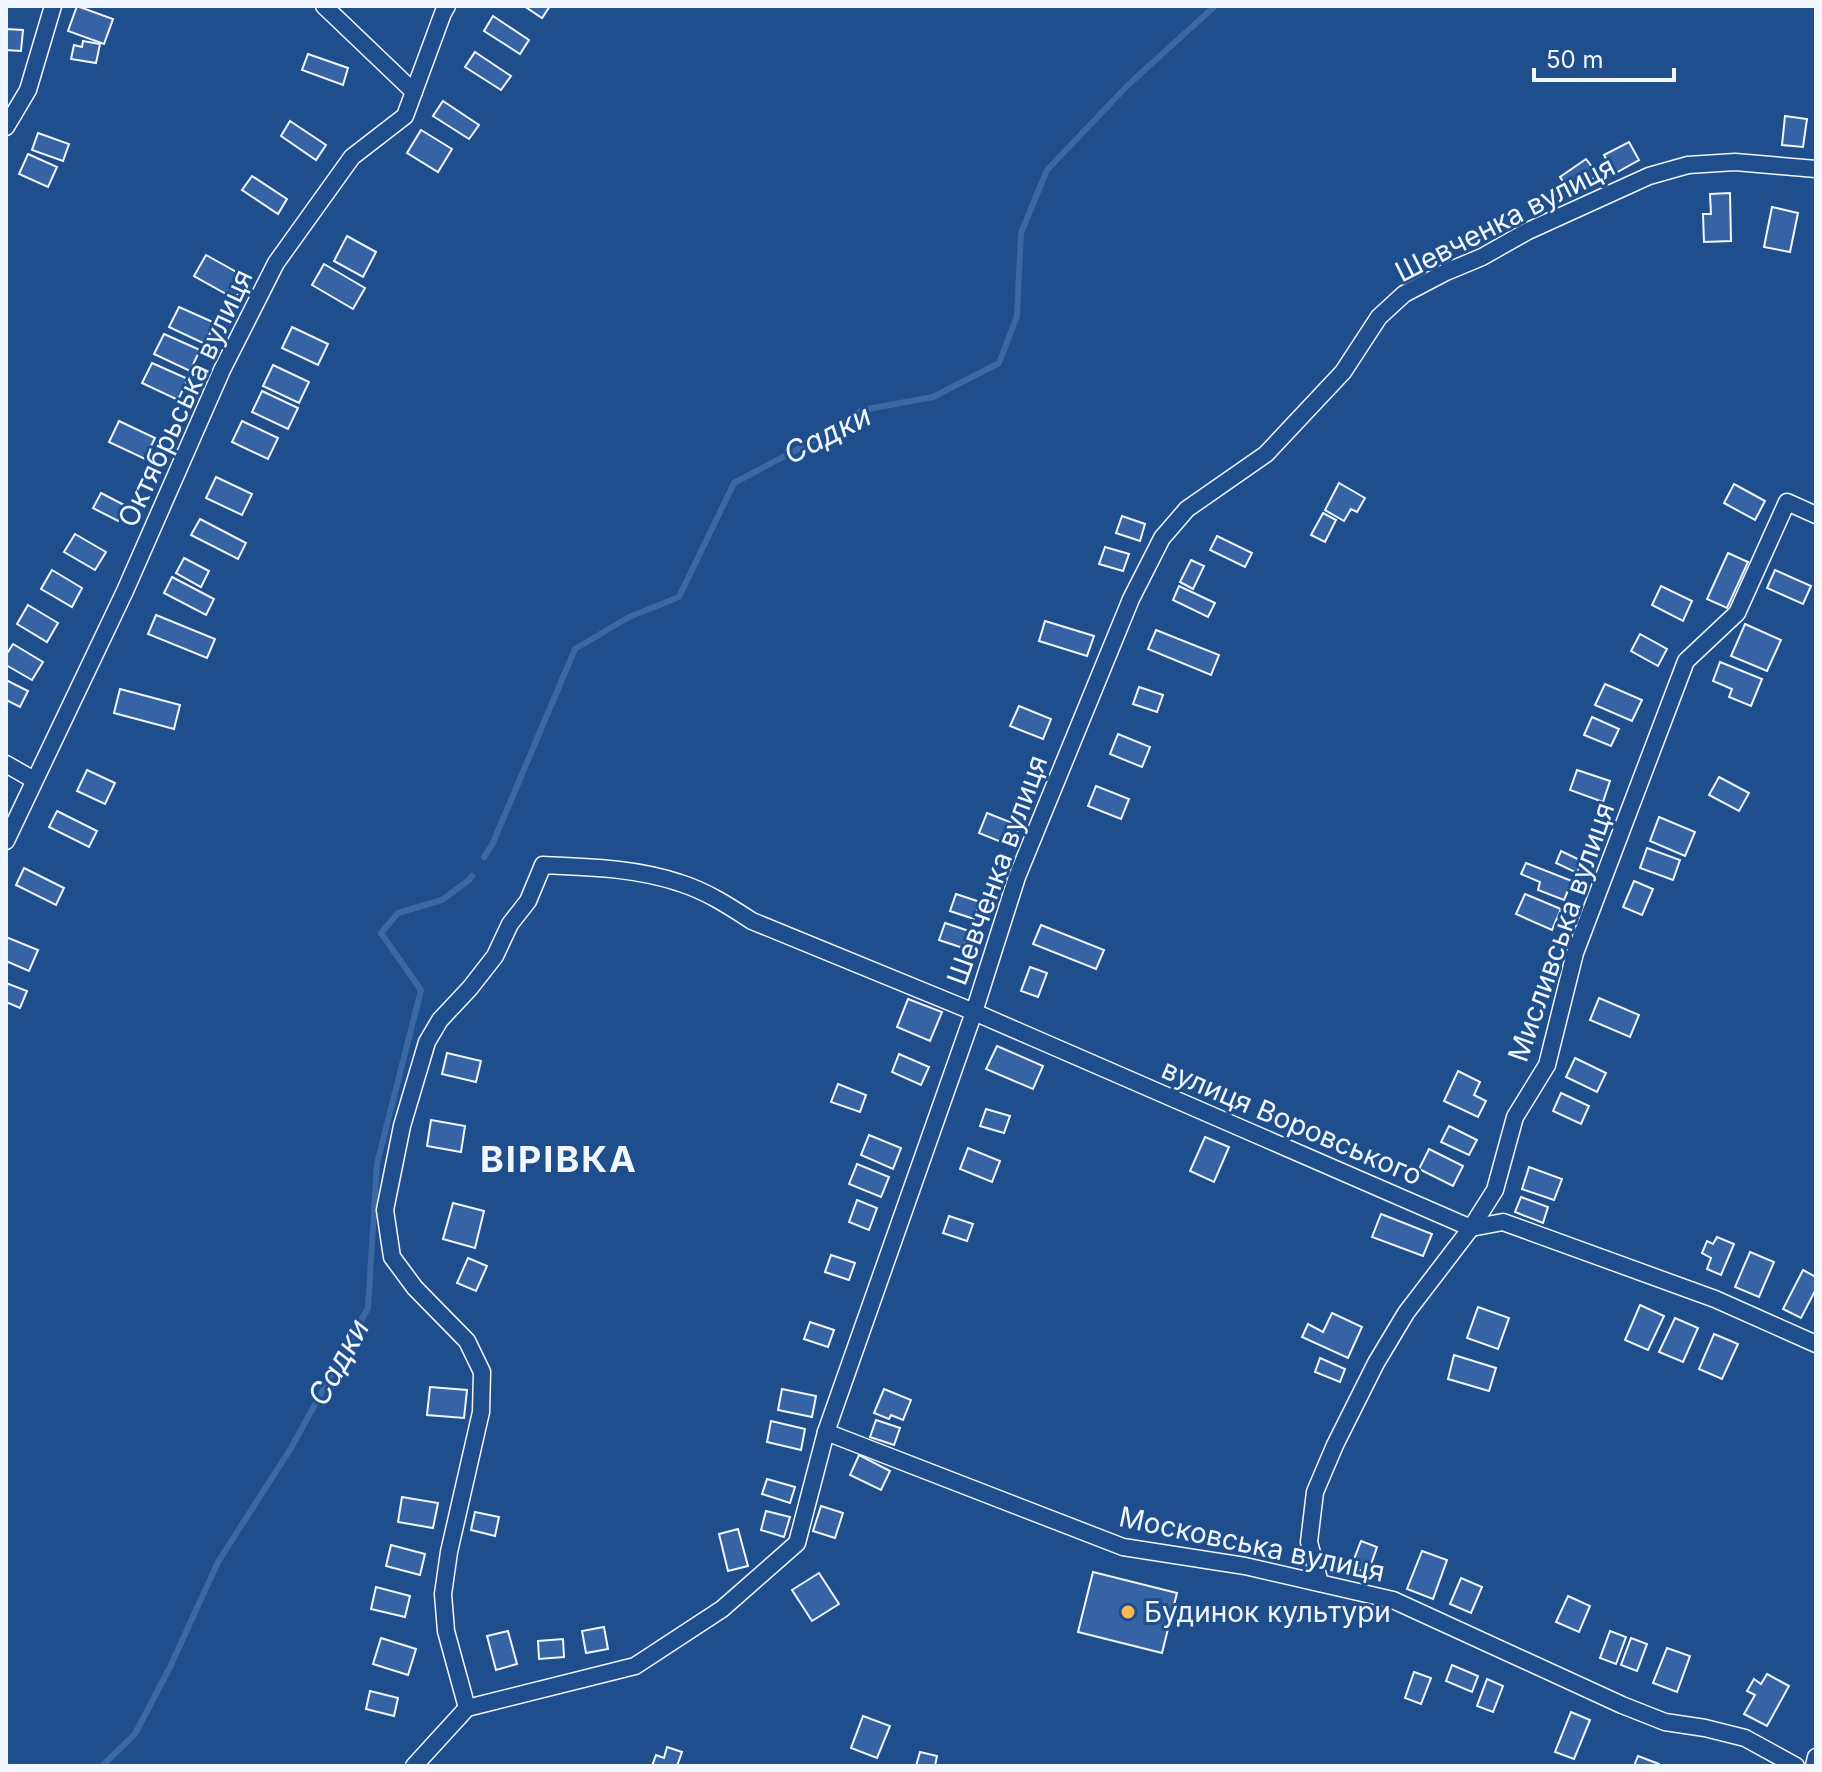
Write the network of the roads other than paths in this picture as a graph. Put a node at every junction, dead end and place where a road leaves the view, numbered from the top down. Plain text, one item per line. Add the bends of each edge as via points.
1 (53, 6) edge
2 (324, 6) edge
3 (447, 6) edge
4 (414, 92) junction
5 (6, 127) edge
6 (1816, 169) edge
7 (1816, 515) edge
8 (6, 764) edge
9 (34, 780) junction
10 (6, 841) edge
11 (974, 1012) junction
12 (1495, 1190) junction
13 (1503, 1222) junction
14 (1471, 1228) junction
15 (1816, 1344) edge
16 (826, 1432) junction
17 (1320, 1583) junction
18 (467, 1708) junction
19 (1816, 1757) edge
20 (414, 1766) edge
21 (1796, 1766) edge
22 (1814, 1766) edge

1 - 5 street via 28,90
2 - 4 street
3 - 4 street, Октябрьська вулиця
4 - 9 street, Октябрьська вулиця via 405,116 352,157 276,263
6 - 11 street, Шевченка вулиця via 1735,162 1688,165 1649,176 1404,294 1379,317 1343,372 1266,454 1187,509 1162,538 1131,599 1017,877
7 - 12 street, Мисливська вулиця via 1787,502 1737,613 1686,661 1575,953 1547,1065 1515,1117
8 - 9 street
9 - 10 street, Октябрьська вулиця
11 - 14 street, вулиця Воровського
11 - 16 street, Шевченка вулиця
11 - 18 street, вулиця Воровського via 752,921 679,882 612,869 543,865 495,956 427,1042 385,1210 392,1257 467,1341 482,1372 481,1412 443,1594 446,1631
12 - 13 street
12 - 14 street, Мисливська вулиця
13 - 14 street
13 - 15 street via 1715,1299
14 - 17 street, Мисливська вулиця via 1406,1313 1376,1363 1315,1492 1309,1542
16 - 17 street, Московська вулиця via 1123,1547
16 - 18 street, Шевченка вулиця via 797,1543 722,1609 635,1666
17 - 21 street, Московська вулиця via 1393,1600 1622,1705 1665,1722 1745,1738
18 - 20 street
19 - 22 street

